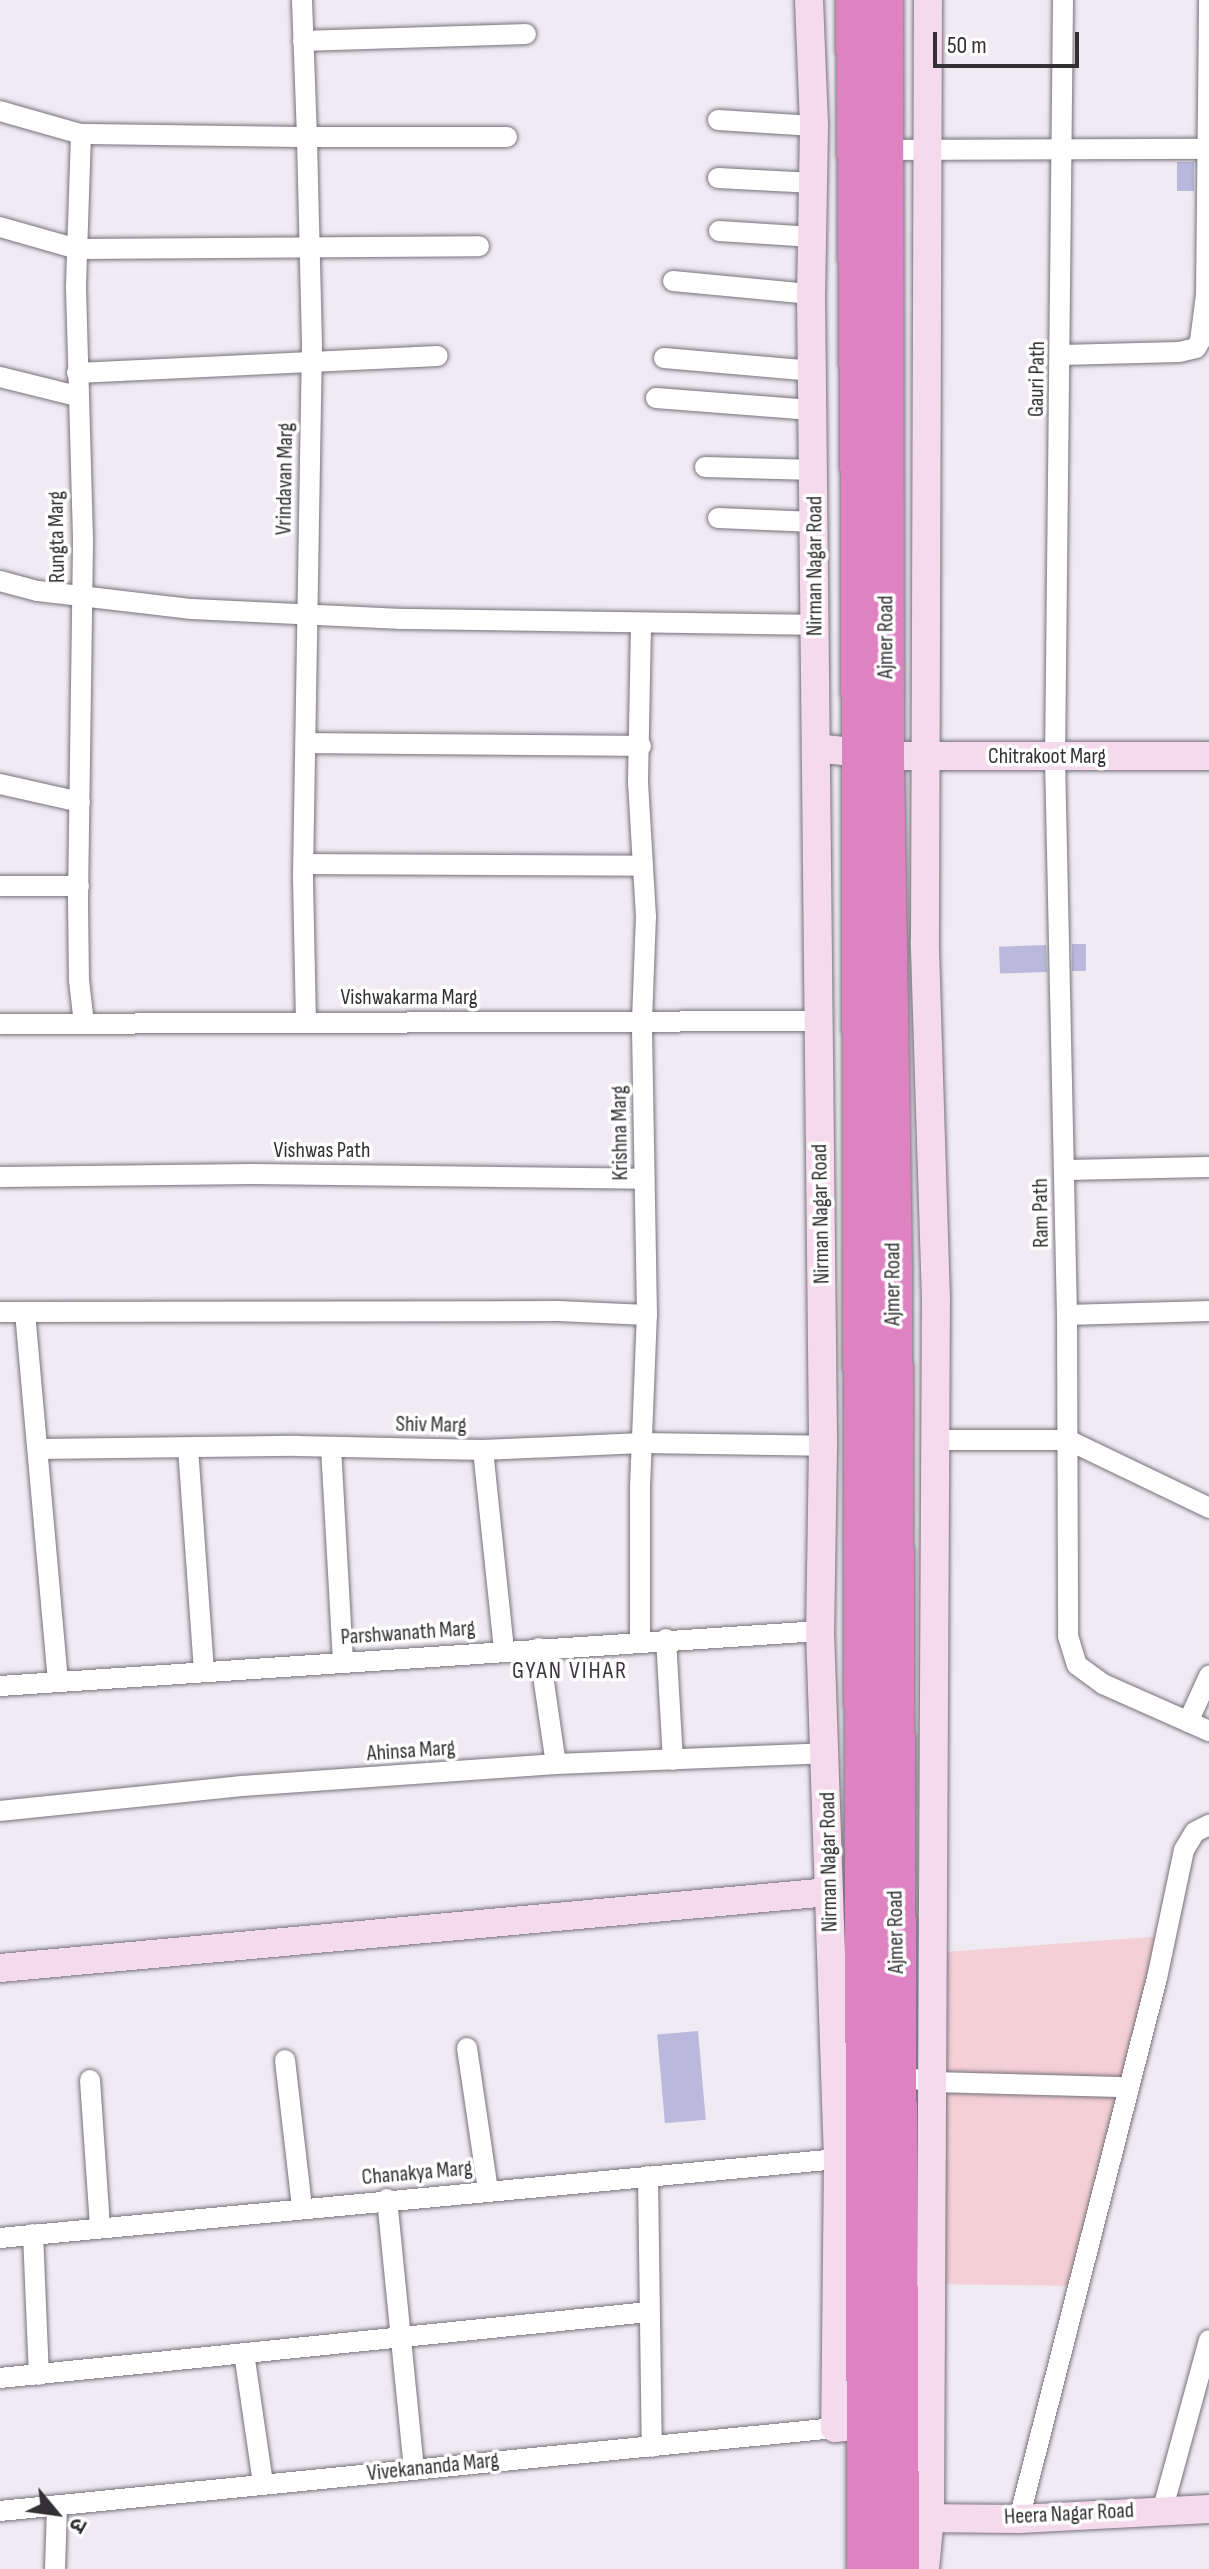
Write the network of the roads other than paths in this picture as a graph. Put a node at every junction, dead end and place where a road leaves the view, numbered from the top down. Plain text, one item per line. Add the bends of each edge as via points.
1 (302, 0) edge
2 (809, 0) edge
3 (854, 0) edge
4 (885, 0) edge
5 (928, 0) edge
6 (1063, 0) edge
7 (1209, 0) edge
8 (526, 34) dead end
9 (303, 41) junction
10 (0, 111) edge
11 (718, 120) dead end
12 (814, 126) junction
13 (81, 134) junction
14 (307, 137) junction
15 (507, 137) dead end
16 (1208, 149) edge
17 (885, 150) junction
18 (1063, 150) junction
19 (926, 151) junction
20 (718, 178) dead end
21 (814, 183) junction
22 (0, 227) edge
23 (719, 231) dead end
24 (813, 237) junction
25 (479, 246) dead end
26 (77, 249) junction
27 (310, 249) junction
28 (673, 281) dead end
29 (811, 294) junction
30 (1208, 296) edge
31 (1061, 355) junction
32 (438, 356) dead end
33 (664, 358) dead end
34 (312, 363) junction
35 (813, 371) junction
36 (77, 373) junction
37 (0, 377) edge
38 (77, 396) junction
39 (656, 398) dead end
40 (812, 410) junction
41 (705, 467) dead end
42 (815, 470) junction
43 (718, 518) dead end
44 (815, 522) junction
45 (0, 581) edge
46 (82, 596) junction
47 (306, 615) junction
48 (641, 625) junction
49 (815, 625) junction
50 (859, 625) junction
51 (306, 743) junction
52 (641, 746) junction
53 (816, 748) junction
54 (872, 755) junction
55 (1209, 756) edge
56 (926, 757) junction
57 (1055, 758) junction
58 (0, 784) edge
59 (80, 802) junction
60 (304, 864) junction
61 (643, 866) junction
62 (0, 886) edge
63 (79, 886) junction
64 (642, 1020) junction
65 (819, 1021) junction
66 (306, 1023) junction
67 (0, 1024) edge
68 (84, 1024) junction
69 (1209, 1167) edge
70 (1065, 1170) junction
71 (0, 1177) edge
72 (644, 1179) junction
73 (1209, 1311) edge
74 (0, 1312) edge
75 (25, 1312) junction
76 (647, 1315) junction
77 (1067, 1315) junction
78 (935, 1440) junction
79 (1068, 1440) junction
80 (642, 1443) junction
81 (823, 1446) junction
82 (331, 1447) junction
83 (188, 1448) junction
84 (38, 1449) junction
85 (483, 1450) junction
86 (1209, 1508) edge
87 (820, 1631) junction
88 (666, 1639) junction
89 (640, 1641) junction
90 (539, 1648) junction
91 (504, 1651) junction
92 (343, 1662) junction
93 (204, 1671) junction
94 (1209, 1676) edge
95 (58, 1681) junction
96 (0, 1686) edge
97 (1188, 1722) junction
98 (1209, 1731) edge
99 (826, 1753) junction
100 (673, 1760) junction
101 (556, 1764) junction
102 (0, 1811) edge
103 (1209, 1825) edge
104 (829, 1892) junction
105 (0, 1968) edge
106 (467, 2048) dead end
107 (285, 2060) dead end
108 (916, 2079) junction
109 (90, 2080) dead end
110 (1129, 2087) junction
111 (838, 2159) junction
112 (648, 2176) junction
113 (488, 2191) junction
114 (387, 2199) junction
115 (302, 2207) junction
116 (100, 2226) junction
117 (33, 2234) junction
118 (0, 2238) edge
119 (649, 2312) junction
120 (401, 2337) junction
121 (1209, 2340) edge
122 (244, 2353) junction
123 (39, 2375) junction
124 (0, 2378) edge
125 (850, 2426) junction
126 (652, 2447) junction
127 (414, 2469) junction
128 (263, 2484) junction
129 (57, 2505) junction
130 (1163, 2508) junction
131 (1209, 2509) edge
132 (0, 2511) edge
133 (916, 2518) junction
134 (1019, 2519) junction
135 (865, 2525) junction
136 (55, 2569) edge
137 (865, 2569) edge
138 (901, 2569) edge
139 (925, 2569) edge

1 - 9 street, Vrindavan Marg
2 - 12 street, Nirman Nagar Road
3 - 50 highway, Ajmer Road
4 - 17 highway, Ajmer Road
5 - 19 street
6 - 18 street, Gauri Path
7 - 16 street
8 - 9 street
9 - 14 street, Vrindavan Marg
10 - 13 street
11 - 12 street
12 - 21 street, Nirman Nagar Road
13 - 14 street
13 - 26 street, Rungta Marg
14 - 15 street
14 - 27 street, Vrindavan Marg
16 - 18 street
16 - 30 street
17 - 19 street
17 - 54 highway, Ajmer Road
18 - 19 street
18 - 31 street, Gauri Path
19 - 56 street
20 - 21 street
21 - 24 street, Nirman Nagar Road
22 - 26 street
23 - 24 street
24 - 29 street, Nirman Nagar Road
25 - 27 street
26 - 27 street
26 - 36 street, Rungta Marg
27 - 34 street, Vrindavan Marg
28 - 29 street
29 - 35 street, Nirman Nagar Road
30 - 31 street via 1196,348
31 - 57 street, Gauri Path
32 - 34 street
33 - 35 street
34 - 36 street
34 - 47 street, Vrindavan Marg
35 - 40 street, Nirman Nagar Road
36 - 38 street, Rungta Marg
37 - 38 street
38 - 46 street, Rungta Marg
39 - 40 street
40 - 42 street, Nirman Nagar Road
41 - 42 street
42 - 44 street, Nirman Nagar Road
43 - 44 street
44 - 49 street, Nirman Nagar Road
45 - 46 street
46 - 47 street
46 - 59 street, Rungta Marg
47 - 48 street
47 - 51 street, Vrindavan Marg
48 - 49 street
48 - 52 street, Krishna Marg
49 - 50 street
49 - 53 street, Nirman Nagar Road
50 - 54 highway, Ajmer Road
51 - 52 street
51 - 60 street, Vrindavan Marg
52 - 61 street, Krishna Marg
53 - 54 street, Chitrakoot Marg
53 - 65 street, Nirman Nagar Road
54 - 56 street, Chitrakoot Marg
54 - 108 highway, Ajmer Road via 894,1268
54 - 125 highway, Ajmer Road
55 - 57 street, Chitrakoot Marg
56 - 57 street, Chitrakoot Marg
56 - 78 street
57 - 70 street, Ram Path
58 - 59 street
59 - 63 street, Rungta Marg
60 - 61 street
60 - 66 street, Vrindavan Marg
61 - 64 street, Krishna Marg
62 - 63 street
63 - 68 street, Rungta Marg
64 - 65 street, Vishwakarma Marg
64 - 66 street, Vishwakarma Marg
64 - 72 street, Krishna Marg
65 - 81 street, Nirman Nagar Road
66 - 68 street, Vishwakarma Marg
67 - 68 street, Vishwakarma Marg
69 - 70 street
70 - 77 street, Ram Path
71 - 72 street, Vishwas Path
72 - 76 street, Krishna Marg
73 - 77 street
74 - 75 street
75 - 76 street
75 - 84 street
76 - 80 street, Krishna Marg
77 - 79 street, Ram Path
78 - 79 street
78 - 108 street
79 - 86 street
79 - 97 street, Ram Path via 1068,1636 1077,1665 1103,1684
80 - 81 street, Shiv Marg
80 - 85 street, Shiv Marg
80 - 89 street, Krishna Marg
81 - 87 street, Nirman Nagar Road
82 - 83 street, Shiv Marg
82 - 85 street, Shiv Marg
82 - 92 street
83 - 84 street, Shiv Marg
83 - 93 street
84 - 95 street
85 - 91 street
87 - 88 street, Parshwanath Marg
87 - 99 street, Nirman Nagar Road
88 - 89 street, Parshwanath Marg
88 - 100 street
89 - 90 street, Parshwanath Marg
90 - 91 street, Parshwanath Marg
90 - 101 street
91 - 92 street, Parshwanath Marg
92 - 93 street, Parshwanath Marg
93 - 95 street, Parshwanath Marg
94 - 97 street
95 - 96 street, Parshwanath Marg
97 - 98 street
99 - 100 street, Ahinsa Marg
99 - 104 street, Nirman Nagar Road
100 - 101 street, Ahinsa Marg
101 - 102 street, Ahinsa Marg via 242,1786
103 - 110 street via 1195,1832 1184,1850
104 - 105 street
104 - 111 street, Nirman Nagar Road
106 - 113 street
107 - 115 street
108 - 110 street
108 - 133 highway, Ajmer Road
109 - 116 street
110 - 134 street
111 - 112 street, Chanakya Marg
111 - 125 street, Nirman Nagar Road
112 - 113 street, Chanakya Marg
112 - 119 street
113 - 114 street, Chanakya Marg
114 - 115 street, Chanakya Marg
114 - 120 street
115 - 116 street, Chanakya Marg
116 - 117 street, Chanakya Marg
117 - 118 street, Chanakya Marg
117 - 123 street
119 - 120 street
119 - 126 street
120 - 122 street
120 - 127 street
121 - 130 street
122 - 123 street
122 - 128 street
123 - 124 street
125 - 126 street, Vivekananda Marg
125 - 135 highway, Ajmer Road
126 - 127 street, Vivekananda Marg
127 - 128 street, Vivekananda Marg
128 - 129 street, Vivekananda Marg
129 - 132 street, Vivekananda Marg
129 - 136 street
130 - 131 street, Heera Nagar Road
130 - 134 street, Heera Nagar Road
133 - 134 street, Heera Nagar Road
133 - 135 street, Heera Nagar Road
133 - 138 highway, Ajmer Road
133 - 139 street
135 - 137 highway, Ajmer Road

